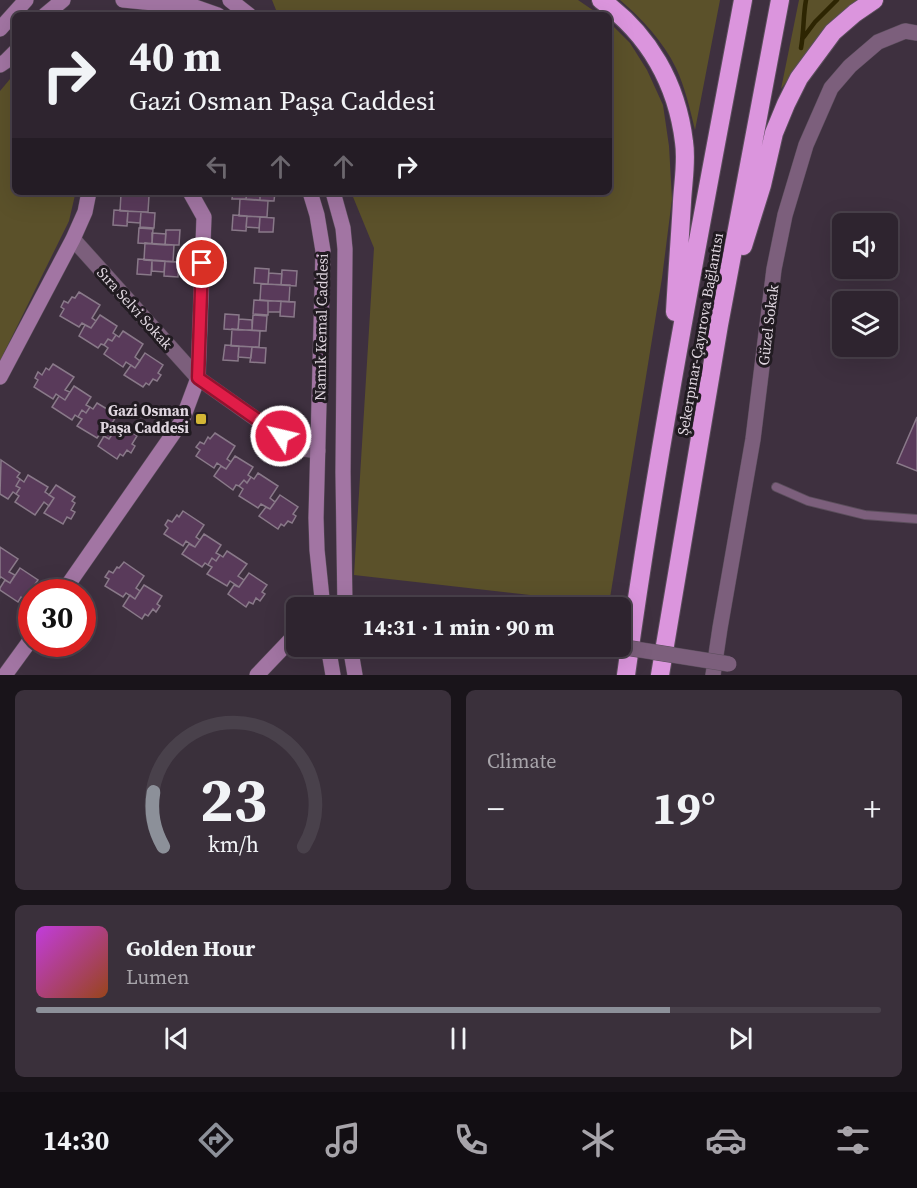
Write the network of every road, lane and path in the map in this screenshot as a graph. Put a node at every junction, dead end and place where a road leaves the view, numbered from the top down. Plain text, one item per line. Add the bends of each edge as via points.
1 (26, 0) edge
2 (63, 0) edge
3 (123, 0) edge
4 (230, 0) edge
5 (601, 0) edge
6 (743, 0) edge
7 (780, 0) edge
8 (874, 0) edge
9 (139, 9) edge
10 (15, 12) edge
11 (49, 12) edge
12 (209, 12) edge
13 (245, 12) edge
14 (12, 16) edge
15 (0, 29) edge
16 (917, 33) edge
17 (12, 55) edge
18 (0, 65) edge
19 (88, 195) edge
20 (192, 195) edge
21 (311, 195) edge
22 (334, 195) edge
23 (73, 239) junction
24 (719, 325) junction
25 (0, 377) edge
26 (198, 378) junction
27 (671, 386) junction
28 (318, 451) junction
29 (776, 487) dead end
30 (917, 519) edge
31 (72, 579) edge
32 (321, 597) edge
33 (344, 597) edge
34 (286, 645) edge
35 (631, 648) edge
36 (18, 657) edge
37 (330, 657) edge
38 (352, 657) edge
39 (729, 664) dead end
40 (5, 675) edge
41 (257, 675) edge
42 (333, 675) edge
43 (355, 675) edge
44 (626, 675) edge
45 (660, 675) edge
46 (713, 675) edge

1 - 10 street
2 - 11 street
3 - 9 street
4 - 13 street
5 - 27 highway via 639,35 662,67 678,104 685,144
6 - 27 highway, Şekerpınar-Çayırova Bağlantısı
7 - 24 highway, Şekerpınar-Çayırova Bağlantısı
8 - 24 highway via 833,32 786,104 774,133
9 - 12 street via 195,7
14 - 15 street
16 - 46 street, Güzel Sokak via 905,31 878,42 850,66 831,88 806,145 784,215 774,269 753,439
17 - 18 street
19 - 23 street
20 - 26 street via 204,217
21 - 28 street, Namık Kemal Caddesi via 323,251
22 - 33 street, Namık Kemal Caddesi via 345,249
23 - 25 street
23 - 26 street, Sıra Selvi Sokak
24 - 45 highway, Şekerpınar-Çayırova Bağlantısı
26 - 28 street, Sıra Selvi Sokak via 297,448
26 - 31 street via 182,421
27 - 44 highway, Şekerpınar-Çayırova Bağlantısı
28 - 32 street, Namık Kemal Caddesi
29 - 30 lane via 808,501 865,515
34 - 41 street
35 - 39 street, bridge
36 - 40 street
37 - 42 street
38 - 43 street

